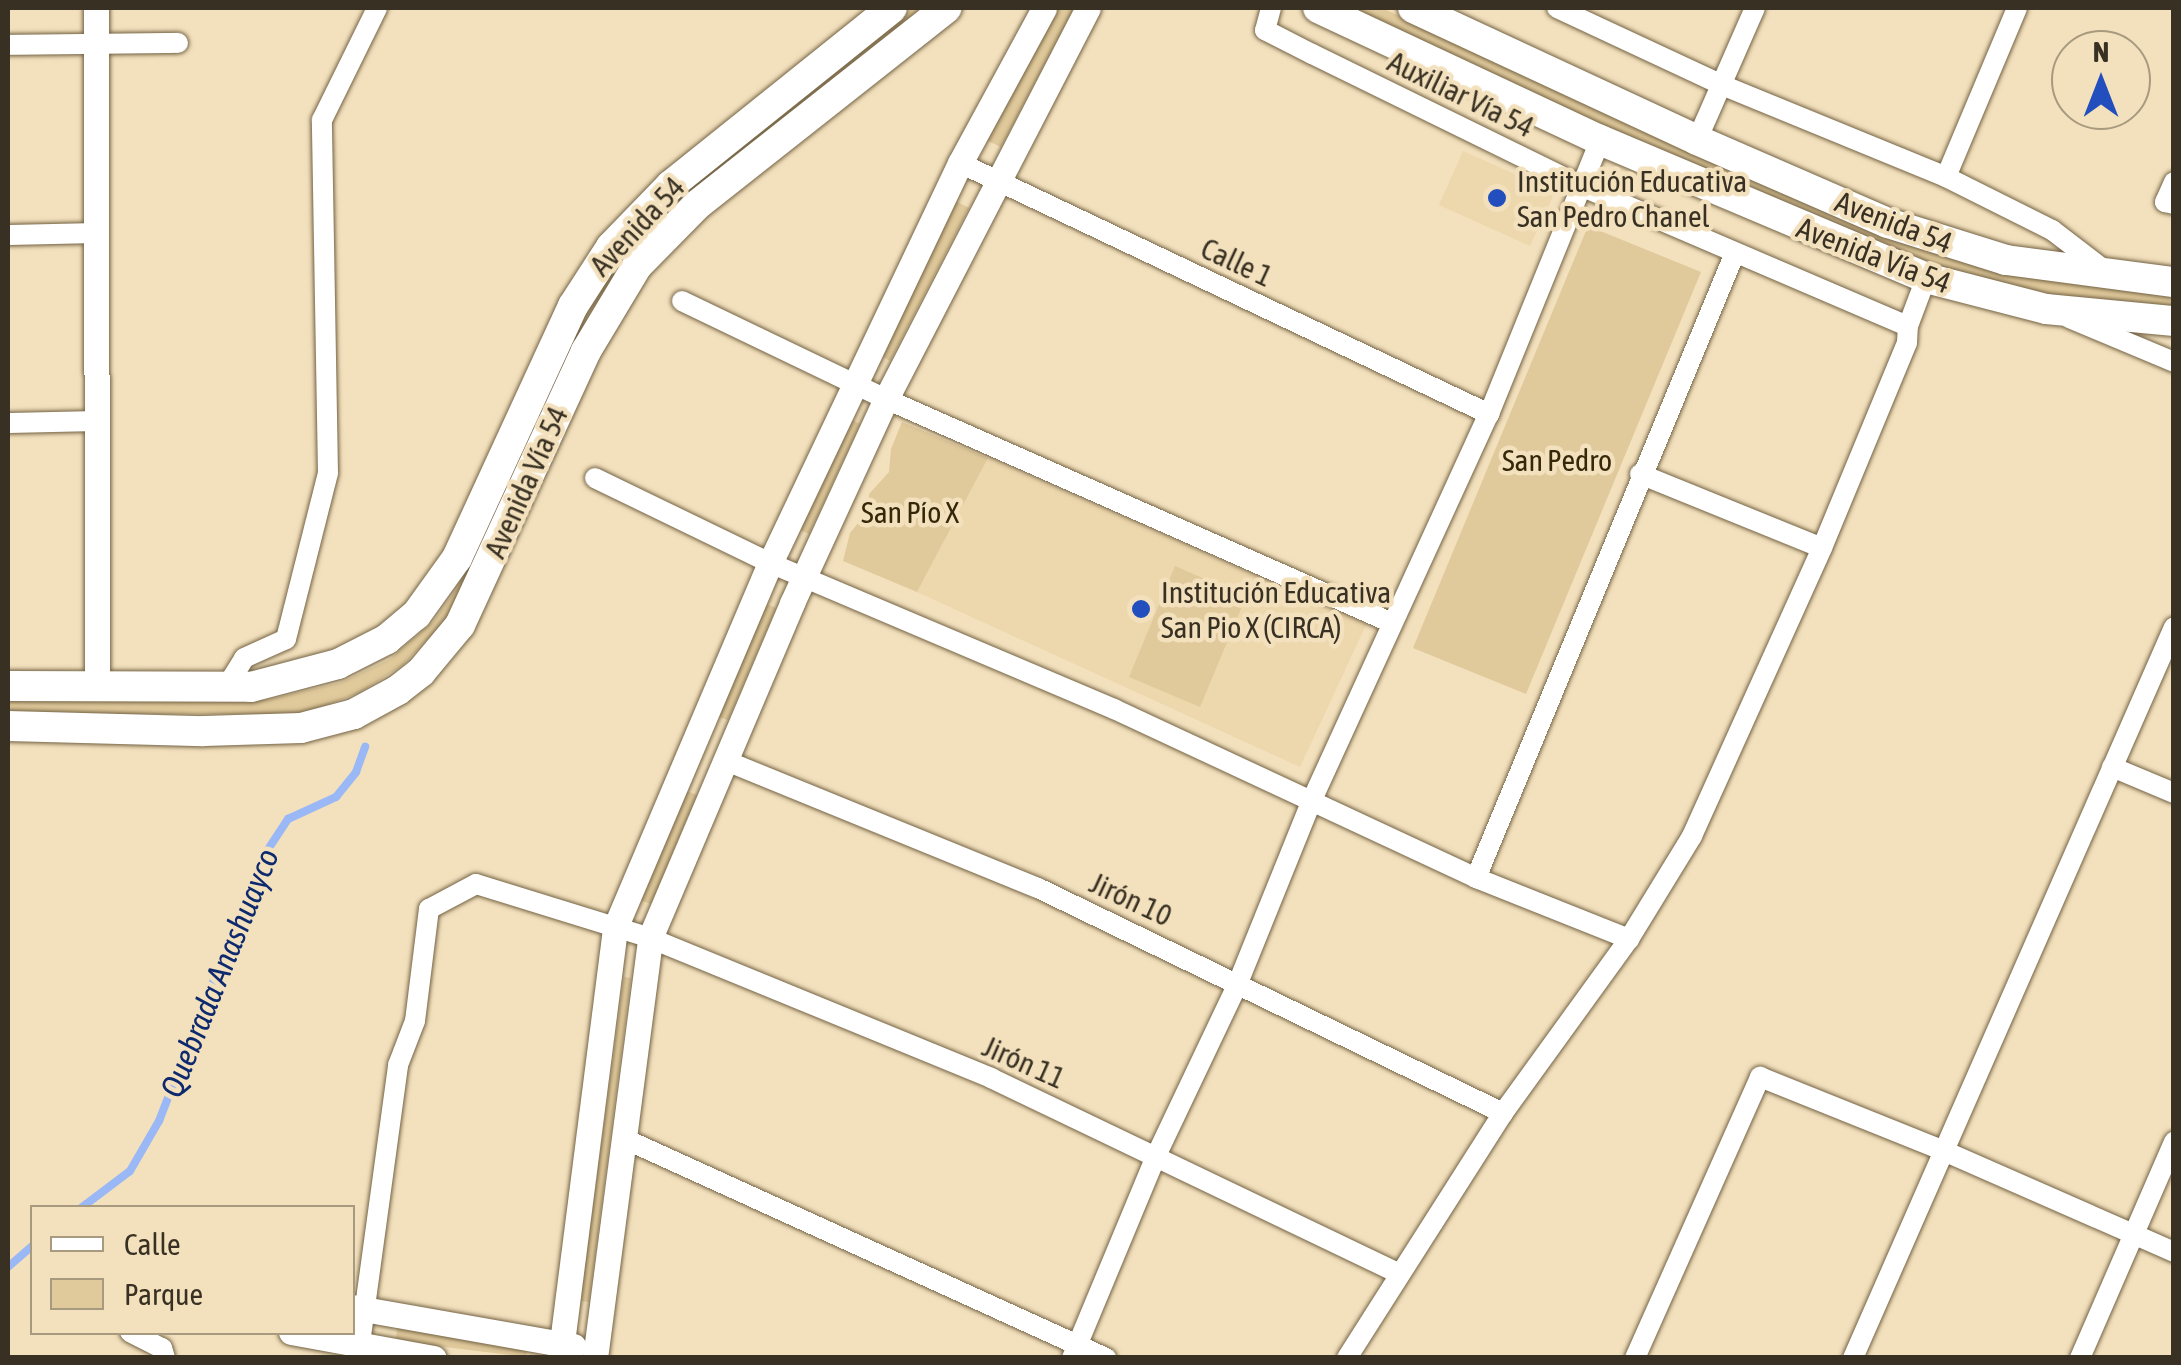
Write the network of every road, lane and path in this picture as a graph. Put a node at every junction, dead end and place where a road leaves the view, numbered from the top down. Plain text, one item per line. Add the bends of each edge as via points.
1 (96, 8) edge
2 (377, 8) edge
3 (892, 8) edge
4 (946, 8) edge
5 (1044, 8) edge
6 (1088, 8) edge
7 (1271, 8) edge
8 (1318, 8) edge
9 (1412, 8) edge
10 (1556, 8) edge
11 (1756, 8) edge
12 (2018, 8) edge
13 (178, 43) dead end
14 (8, 45) edge
15 (96, 46) junction
16 (1722, 85) junction
17 (1600, 140) junction
18 (1697, 140) junction
19 (960, 163) junction
20 (1946, 178) junction
21 (997, 182) junction
22 (2174, 182) edge
23 (1582, 187) junction
24 (2174, 204) edge
25 (98, 233) junction
26 (8, 235) edge
27 (1734, 255) junction
28 (2113, 276) junction
29 (1926, 278) junction
30 (2174, 282) edge
31 (682, 302) dead end
32 (2046, 309) junction
33 (2174, 321) edge
34 (1908, 326) junction
35 (2174, 362) edge
36 (854, 382) junction
37 (886, 398) junction
38 (1489, 414) junction
39 (98, 421) junction
40 (8, 423) edge
41 (1640, 474) junction
42 (595, 478) dead end
43 (1822, 548) junction
44 (770, 562) junction
45 (805, 576) junction
46 (1392, 623) junction
47 (2174, 627) edge
48 (8, 686) edge
49 (97, 688) junction
50 (226, 689) junction
51 (8, 726) edge
52 (691, 745) junction
53 (724, 760) junction
54 (2112, 767) junction
55 (2174, 793) edge
56 (1311, 802) junction
57 (1476, 878) junction
58 (616, 928) junction
59 (650, 938) junction
60 (1629, 939) junction
61 (1238, 983) junction
62 (1503, 1113) junction
63 (625, 1139) junction
64 (2174, 1142) edge
65 (1944, 1150) junction
66 (1156, 1156) junction
67 (2133, 1236) junction
68 (2174, 1252) edge
69 (1398, 1273) junction
70 (357, 1308) edge
71 (136, 1335) edge
72 (302, 1335) edge
73 (561, 1350) edge
74 (359, 1351) edge
75 (1075, 1351) edge
76 (601, 1355) edge
77 (165, 1358) edge
78 (434, 1358) edge
79 (1106, 1358) edge
80 (1347, 1358) edge
81 (1636, 1358) edge
82 (1853, 1358) edge
83 (2080, 1358) edge

1 - 15 street
2 - 50 street via 322,120 328,473 286,638 244,658
3 - 50 main road, Avenida 54 via 671,185 611,247 573,306 457,558 416,615 338,664 278,683
4 - 51 main road, Avenida Vía 54 via 697,205 637,266 586,352 460,625 398,690 354,714 301,728
5 - 19 street
6 - 21 street
7 - 23 street, Auxiliar Vía 54 via 1264,30
8 - 17 main road, Avenida Vía 54
9 - 18 main road, Avenida 54
10 - 16 street
11 - 16 street
12 - 20 street
13 - 15 street
14 - 15 street
15 - 25 street
16 - 18 street
16 - 20 street
17 - 23 street
17 - 29 main road, Avenida Vía 54
18 - 28 main road, Avenida 54 via 1954,246 2042,268
19 - 21 street, Calle 1
19 - 36 street
20 - 28 street via 2052,230
21 - 37 street
21 - 38 street, Calle 1
22 - 24 street via 2165,202
23 - 27 street, Auxiliar Vía 54
23 - 38 street
25 - 26 street
25 - 39 street
27 - 34 street, Auxiliar Vía 54
27 - 41 street
28 - 30 main road, Avenida 54
29 - 32 main road, Avenida Vía 54
29 - 34 street
31 - 36 street
32 - 33 main road, Avenida Vía 54
32 - 35 street
34 - 43 street via 1907,343
36 - 37 street
36 - 44 street
37 - 45 street
37 - 46 street
38 - 46 street
39 - 40 street
39 - 49 street
41 - 43 street
41 - 57 street
42 - 44 street
43 - 60 street via 1692,836
44 - 45 street
44 - 52 street
45 - 53 street
45 - 56 street
46 - 56 street
47 - 54 street
48 - 49 main road, Avenida 54
49 - 50 main road, Avenida 54
52 - 53 street
52 - 58 street
53 - 59 street
53 - 61 street, Jirón 10 via 1038,888
54 - 55 street
54 - 65 street
56 - 57 street
56 - 61 street
57 - 60 street
58 - 59 street, Jirón 11
58 - 70 street, Jirón 11 via 476,884 428,908 415,1021 398,1064
58 - 73 street
59 - 63 street
59 - 66 street, Jirón 11 via 991,1078
60 - 62 street
61 - 62 street, Jirón 10
61 - 66 street
62 - 69 street
63 - 75 street
63 - 76 street
64 - 67 street
65 - 67 street
65 - 81 street via 1760,1078
65 - 82 street
66 - 69 street, Jirón 11
66 - 75 street
67 - 68 street
67 - 83 street
69 - 80 street
70 - 73 street
70 - 74 street
71 - 77 street via 162,1348
72 - 74 street
73 - 76 street
74 - 78 street
75 - 79 street

